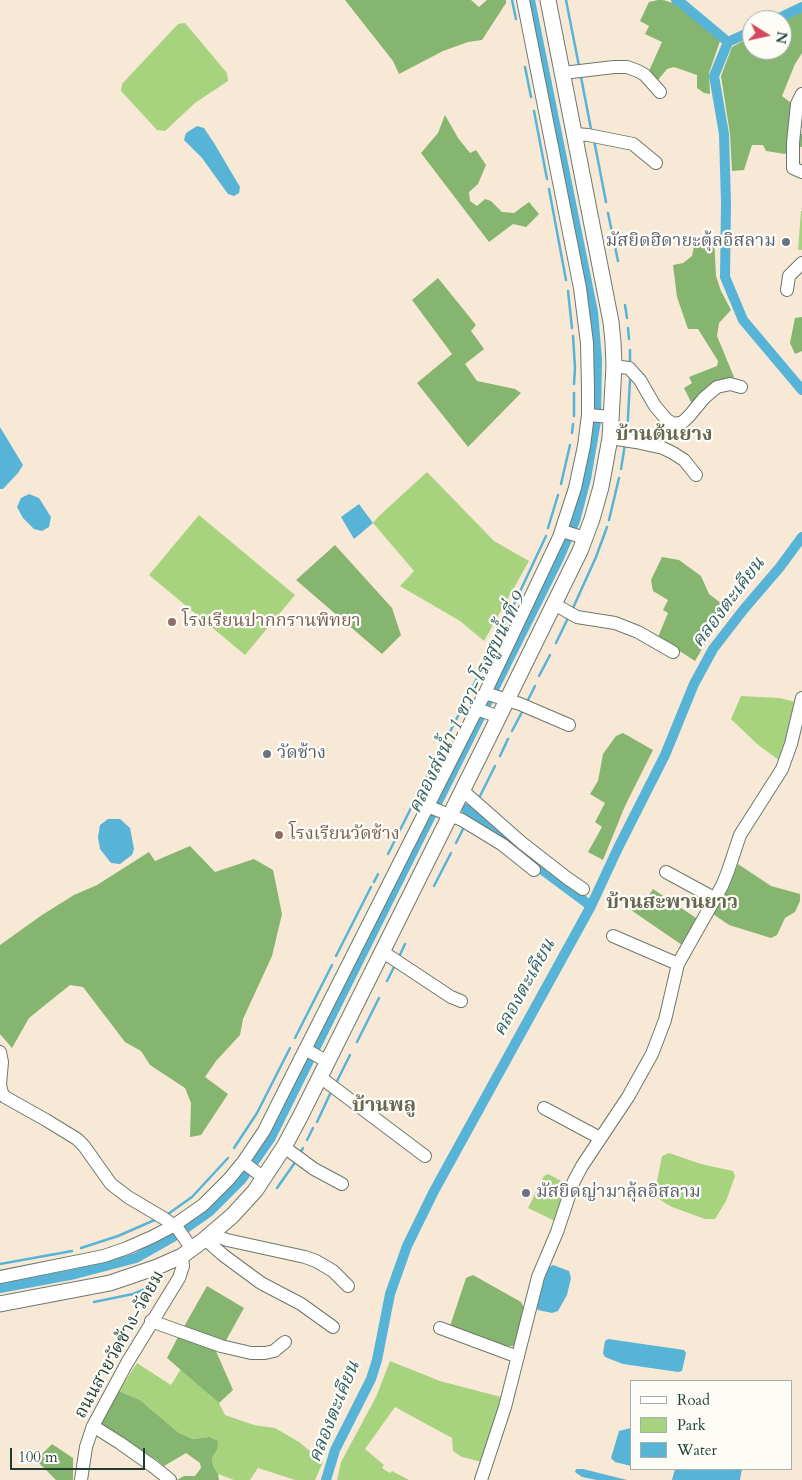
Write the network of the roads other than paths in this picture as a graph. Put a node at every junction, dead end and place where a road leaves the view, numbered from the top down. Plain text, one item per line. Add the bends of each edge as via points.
1 (523, 0) edge
2 (548, 0) edge
3 (562, 73) junction
4 (660, 92) dead end
5 (802, 94) edge
6 (575, 134) junction
7 (656, 163) dead end
8 (802, 172) edge
9 (802, 263) edge
10 (787, 290) dead end
11 (614, 366) junction
12 (741, 387) dead end
13 (599, 416) junction
14 (610, 438) junction
15 (696, 476) dead end
16 (572, 534) junction
17 (554, 604) junction
18 (673, 652) dead end
19 (495, 696) junction
20 (802, 698) edge
21 (486, 713) junction
22 (569, 725) dead end
23 (463, 791) junction
24 (438, 811) junction
25 (534, 870) dead end
26 (666, 872) dead end
27 (583, 888) dead end
28 (714, 898) junction
29 (613, 936) dead end
30 (383, 952) junction
31 (678, 964) junction
32 (460, 1001) dead end
33 (307, 1050) junction
34 (0, 1052) edge
35 (324, 1060) junction
36 (320, 1077) junction
37 (544, 1108) dead end
38 (600, 1138) junction
39 (284, 1147) junction
40 (425, 1156) dead end
41 (253, 1170) junction
42 (342, 1184) dead end
43 (209, 1236) junction
44 (182, 1240) junction
45 (0, 1278) edge
46 (348, 1286) dead end
47 (0, 1304) edge
48 (152, 1321) junction
49 (333, 1327) dead end
50 (440, 1328) dead end
51 (286, 1342) dead end
52 (518, 1357) junction
53 (93, 1426) junction
54 (81, 1480) edge
55 (170, 1480) edge
56 (481, 1480) edge

1 - 13 street via 580,288
2 - 3 main road
3 - 4 street via 627,67 645,75
3 - 6 main road
5 - 8 street via 797,104 793,143 793,168
6 - 7 street via 633,144
6 - 11 main road via 611,322
9 - 10 street via 789,276
11 - 12 street via 629,368 666,420 674,424 683,422 717,388 730,384
11 - 13 main road
13 - 14 main road
13 - 16 street via 584,446 575,488
14 - 15 street via 662,448 684,460
14 - 16 main road via 601,487
16 - 17 main road
16 - 19 street
17 - 18 street via 577,616 615,623 638,632
17 - 19 main road
19 - 21 main road
19 - 21 street
19 - 22 street
20 - 28 street via 782,769 740,835 728,871
21 - 23 main road
21 - 24 street
23 - 24 main road
23 - 27 street via 522,843
24 - 25 street via 462,820 503,845
24 - 30 main road
24 - 33 street
26 - 28 street
28 - 31 street
29 - 31 street
30 - 32 street
30 - 35 main road
31 - 38 street via 666,1020 655,1048 628,1097
33 - 35 street
33 - 41 street via 264,1131
34 - 44 street via 0,1084 5,1097 77,1140 112,1184 165,1219
35 - 36 main road
36 - 39 main road
36 - 40 street
37 - 38 street
38 - 52 street via 574,1181 538,1277
39 - 41 main road
39 - 42 street
41 - 43 main road via 255,1191
41 - 44 street via 229,1179 203,1205
43 - 44 main road
43 - 46 street via 305,1257 333,1271
43 - 49 street via 223,1254 261,1283 301,1304
44 - 45 street via 127,1248
44 - 47 main road via 157,1267 110,1283
44 - 48 street, ถนนสายวัดช้าง-วัดยม via 183,1266 179,1278
48 - 51 street via 220,1346 251,1353 274,1351
48 - 53 street, ถนนสายวัดช้าง-วัดยม
50 - 52 street
52 - 56 street
53 - 54 street, ถนนสายวัดช้าง-วัดยม
53 - 55 street

